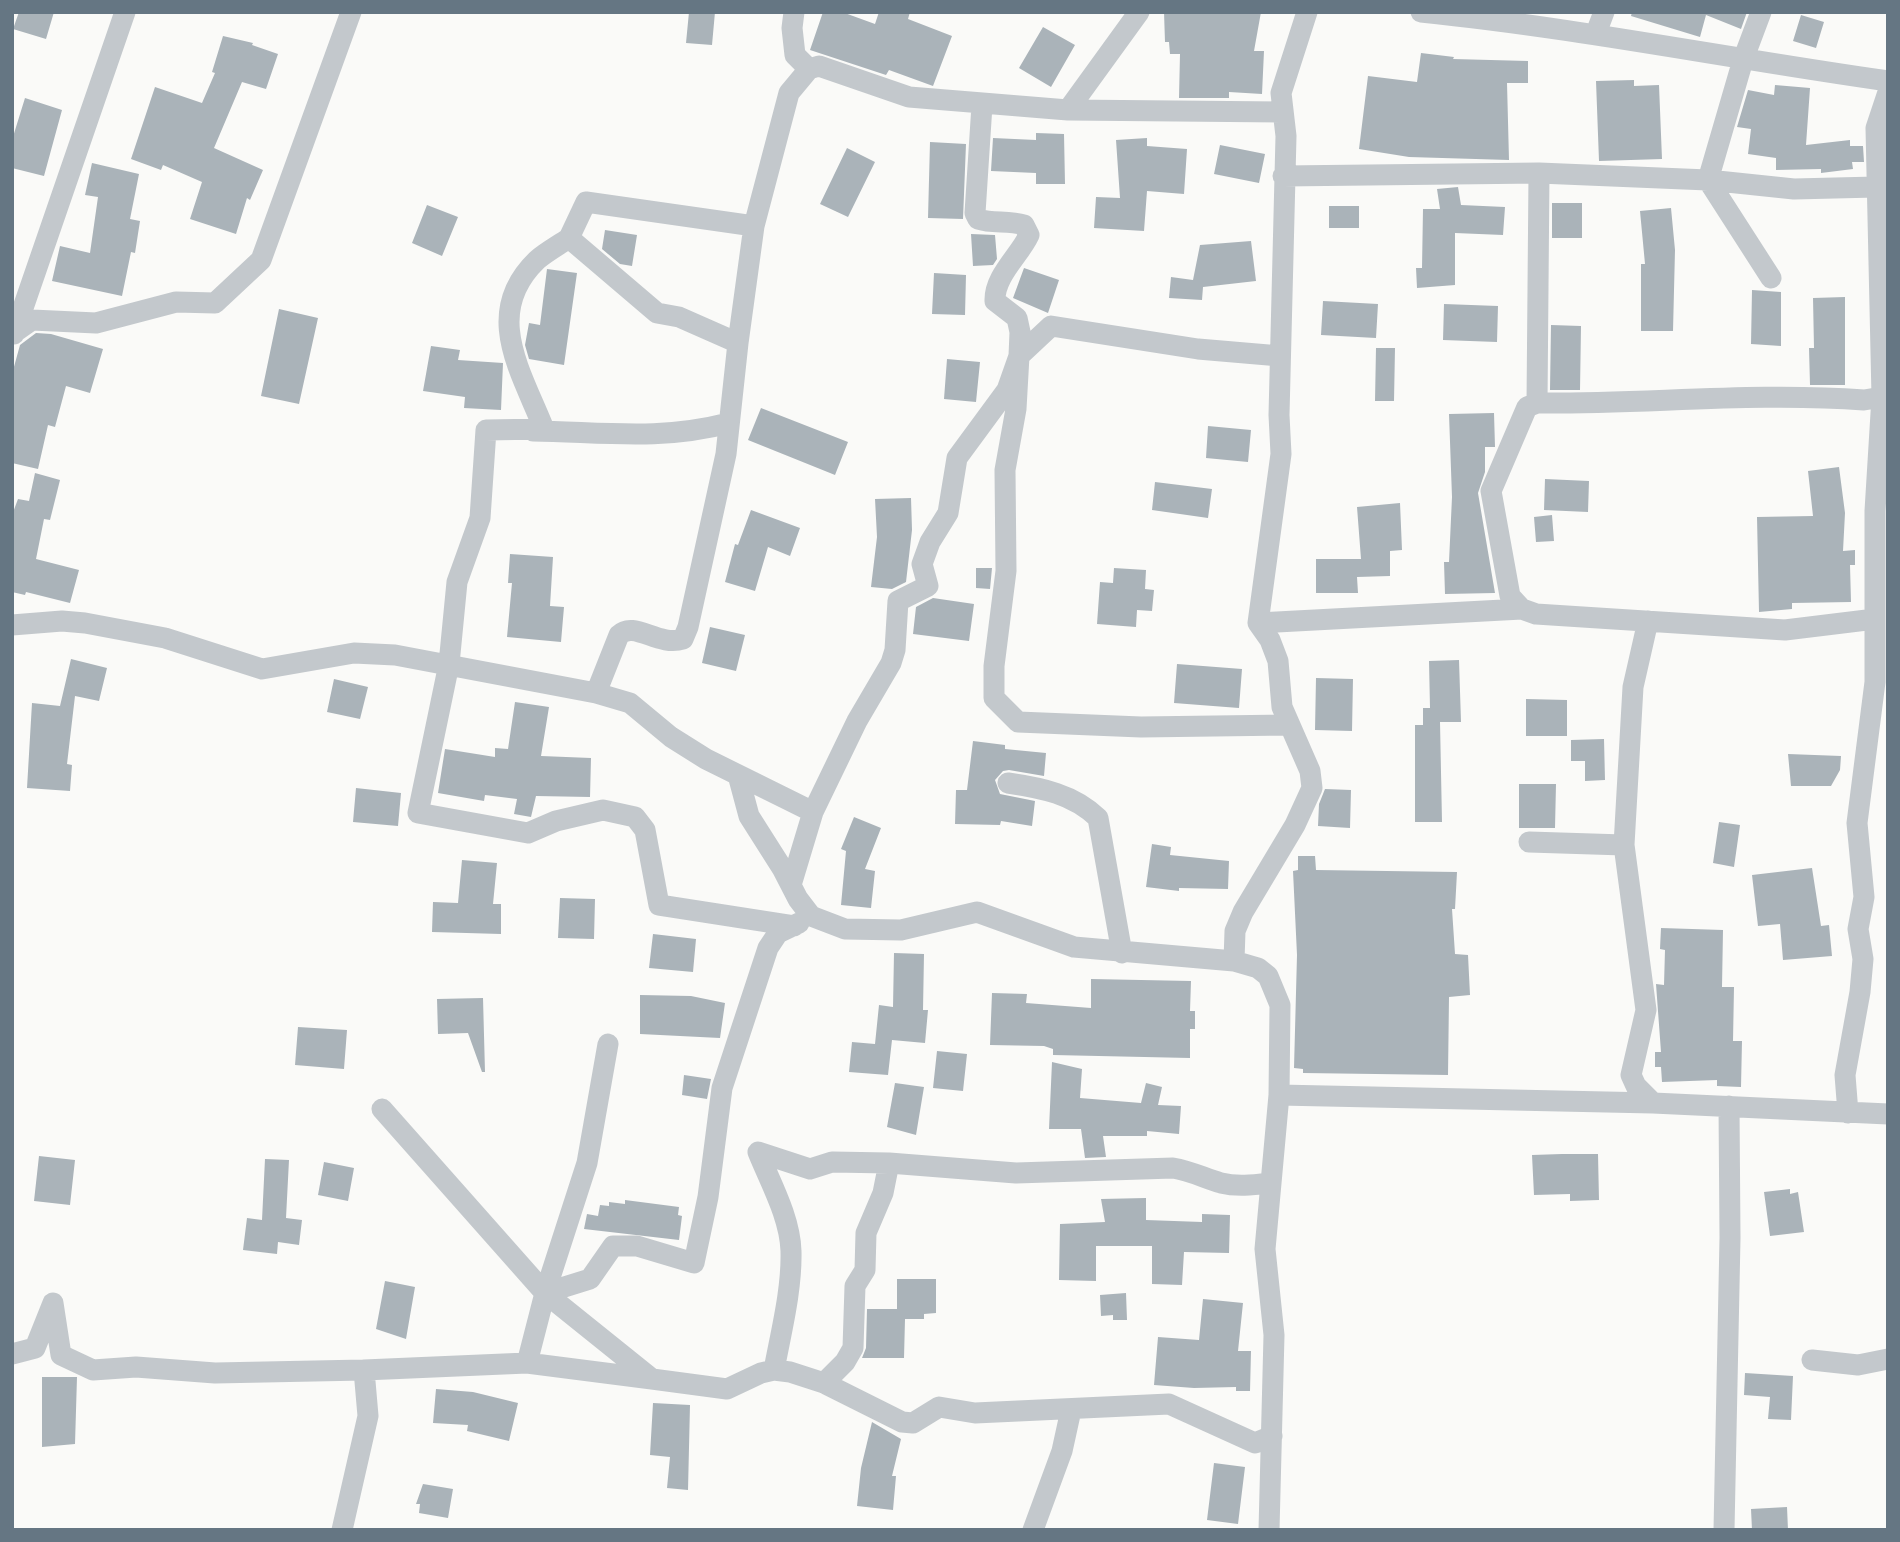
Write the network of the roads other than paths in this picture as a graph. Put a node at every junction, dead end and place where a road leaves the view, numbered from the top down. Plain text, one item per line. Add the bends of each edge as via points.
1 (125, 12) edge
2 (351, 12) edge
3 (794, 12) edge
4 (1139, 12) edge
5 (1307, 12) edge
6 (1421, 12) edge
7 (1604, 12) edge
8 (1760, 12) edge
9 (1596, 33) junction
10 (1743, 60) junction
11 (809, 69) junction
12 (1888, 81) edge
13 (1888, 92) edge
14 (982, 105) junction
15 (1068, 110) junction
16 (1282, 112) junction
17 (1539, 173) junction
18 (1283, 176) junction
19 (1708, 180) junction
20 (1876, 187) junction
21 (754, 226) junction
22 (569, 239) junction
23 (1771, 278) dead end
24 (14, 336) edge
25 (738, 342) junction
26 (1019, 356) junction
27 (1280, 356) junction
28 (1882, 397) junction
29 (1537, 403) junction
30 (729, 423) junction
31 (486, 430) junction
32 (1522, 610) junction
33 (1875, 619) junction
34 (1648, 621) junction
35 (1258, 623) junction
36 (12, 625) edge
37 (449, 664) junction
38 (596, 693) junction
39 (1880, 715) edge
40 (1287, 725) junction
41 (738, 775) junction
42 (1009, 783) dead end
43 (813, 812) junction
44 (1529, 842) dead end
45 (1624, 845) junction
46 (790, 885) junction
47 (803, 921) junction
48 (1122, 953) junction
49 (1234, 961) junction
50 (608, 1044) dead end
51 (1279, 1095) junction
52 (1653, 1103) junction
53 (1729, 1106) junction
54 (382, 1109) dead end
55 (1848, 1113) junction
56 (1888, 1114) edge
57 (889, 1163) junction
58 (1270, 1183) junction
59 (545, 1293) junction
60 (12, 1354) edge
61 (1888, 1359) edge
62 (1812, 1360) dead end
63 (527, 1363) junction
64 (364, 1370) junction
65 (774, 1370) junction
66 (652, 1380) junction
67 (824, 1383) junction
68 (1071, 1410) junction
69 (1272, 1437) junction
70 (342, 1530) edge
71 (1033, 1530) edge
72 (1269, 1530) edge
73 (1724, 1530) edge

1 - 24 street
2 - 24 street via 261,260 215,303 176,302 96,323 32,320
3 - 11 street via 795,55
4 - 15 street
5 - 16 street via 1281,93
6 - 9 street
7 - 9 street
8 - 10 street
9 - 10 street
10 - 12 street
10 - 19 street
11 - 14 street via 819,66 909,97
11 - 21 street via 789,93
13 - 20 street via 1876,128
14 - 15 street
14 - 26 street via 975,213 985,222 1024,225 1029,235 995,293 995,300 1017,318
15 - 16 street
16 - 18 street via 1286,136
17 - 18 street
17 - 19 street
17 - 29 street
18 - 27 street via 1286,212
19 - 20 street via 1794,189
19 - 23 street
20 - 28 street
21 - 22 street via 586,202
21 - 25 street
22 - 25 street via 657,313 679,317
22 - 31 street via 537,260 509,304 507,330 544,429
25 - 30 street
26 - 27 street via 1051,326 1198,349
26 - 40 street via 1005,470 1006,570 994,698 1018,722 1142,727
26 - 43 street via 1007,390 957,458 948,513 922,565 928,586 898,601 891,663
27 - 35 street via 1282,454
28 - 29 street
28 - 33 street
29 - 32 street via 1521,414 1491,491 1510,596
30 - 31 street via 689,433 643,436
30 - 38 street via 716,507 683,639 670,643 623,630
31 - 37 street via 480,518 457,582
32 - 34 street
32 - 35 street
33 - 34 street via 1785,629
33 - 39 street
34 - 45 street via 1633,687
35 - 40 street via 1278,661
36 - 37 street via 85,623 165,638 262,669 354,653
37 - 38 street
37 - 47 street via 418,813 528,834 556,821 603,810 635,817 645,830 659,905
38 - 41 street via 630,703 671,737
39 - 55 street via 1857,823 1864,897 1858,929 1863,959 1845,1075
40 - 49 street via 1310,771 1312,788 1242,912 1235,931
41 - 43 street
41 - 46 street via 749,816
42 - 48 street via 1049,789 1098,818
43 - 46 street
44 - 45 street
45 - 52 street via 1646,1010 1630,1075
46 - 47 street
47 - 48 street via 845,929 901,930 977,912 1052,941
47 - 59 street via 778,933 768,948 722,1088 694,1263 637,1246 613,1246 590,1279
48 - 49 street
49 - 51 street via 1258,968 1273,985 1280,1005
50 - 59 street via 587,1163
51 - 52 street
51 - 58 street
52 - 53 street
53 - 55 street
53 - 73 street
54 - 59 street
55 - 56 street
57 - 58 street via 1016,1173 1173,1168 1239,1186
57 - 65 street via 832,1162 810,1169 758,1152 791,1249
57 - 67 street via 883,1193 866,1233 865,1270 855,1286 853,1348
58 - 69 street via 1265,1250 1273,1335
59 - 63 street
59 - 66 street
60 - 64 street via 35,1348 53,1303 61,1355 93,1370
61 - 62 street via 1858,1365
63 - 64 street
63 - 66 street
64 - 70 street via 368,1416
65 - 66 street via 727,1389
65 - 67 street
67 - 68 street via 902,1422 913,1423 939,1407 975,1413
68 - 69 street via 1169,1404 1255,1443
68 - 71 street via 1062,1451
69 - 72 street

